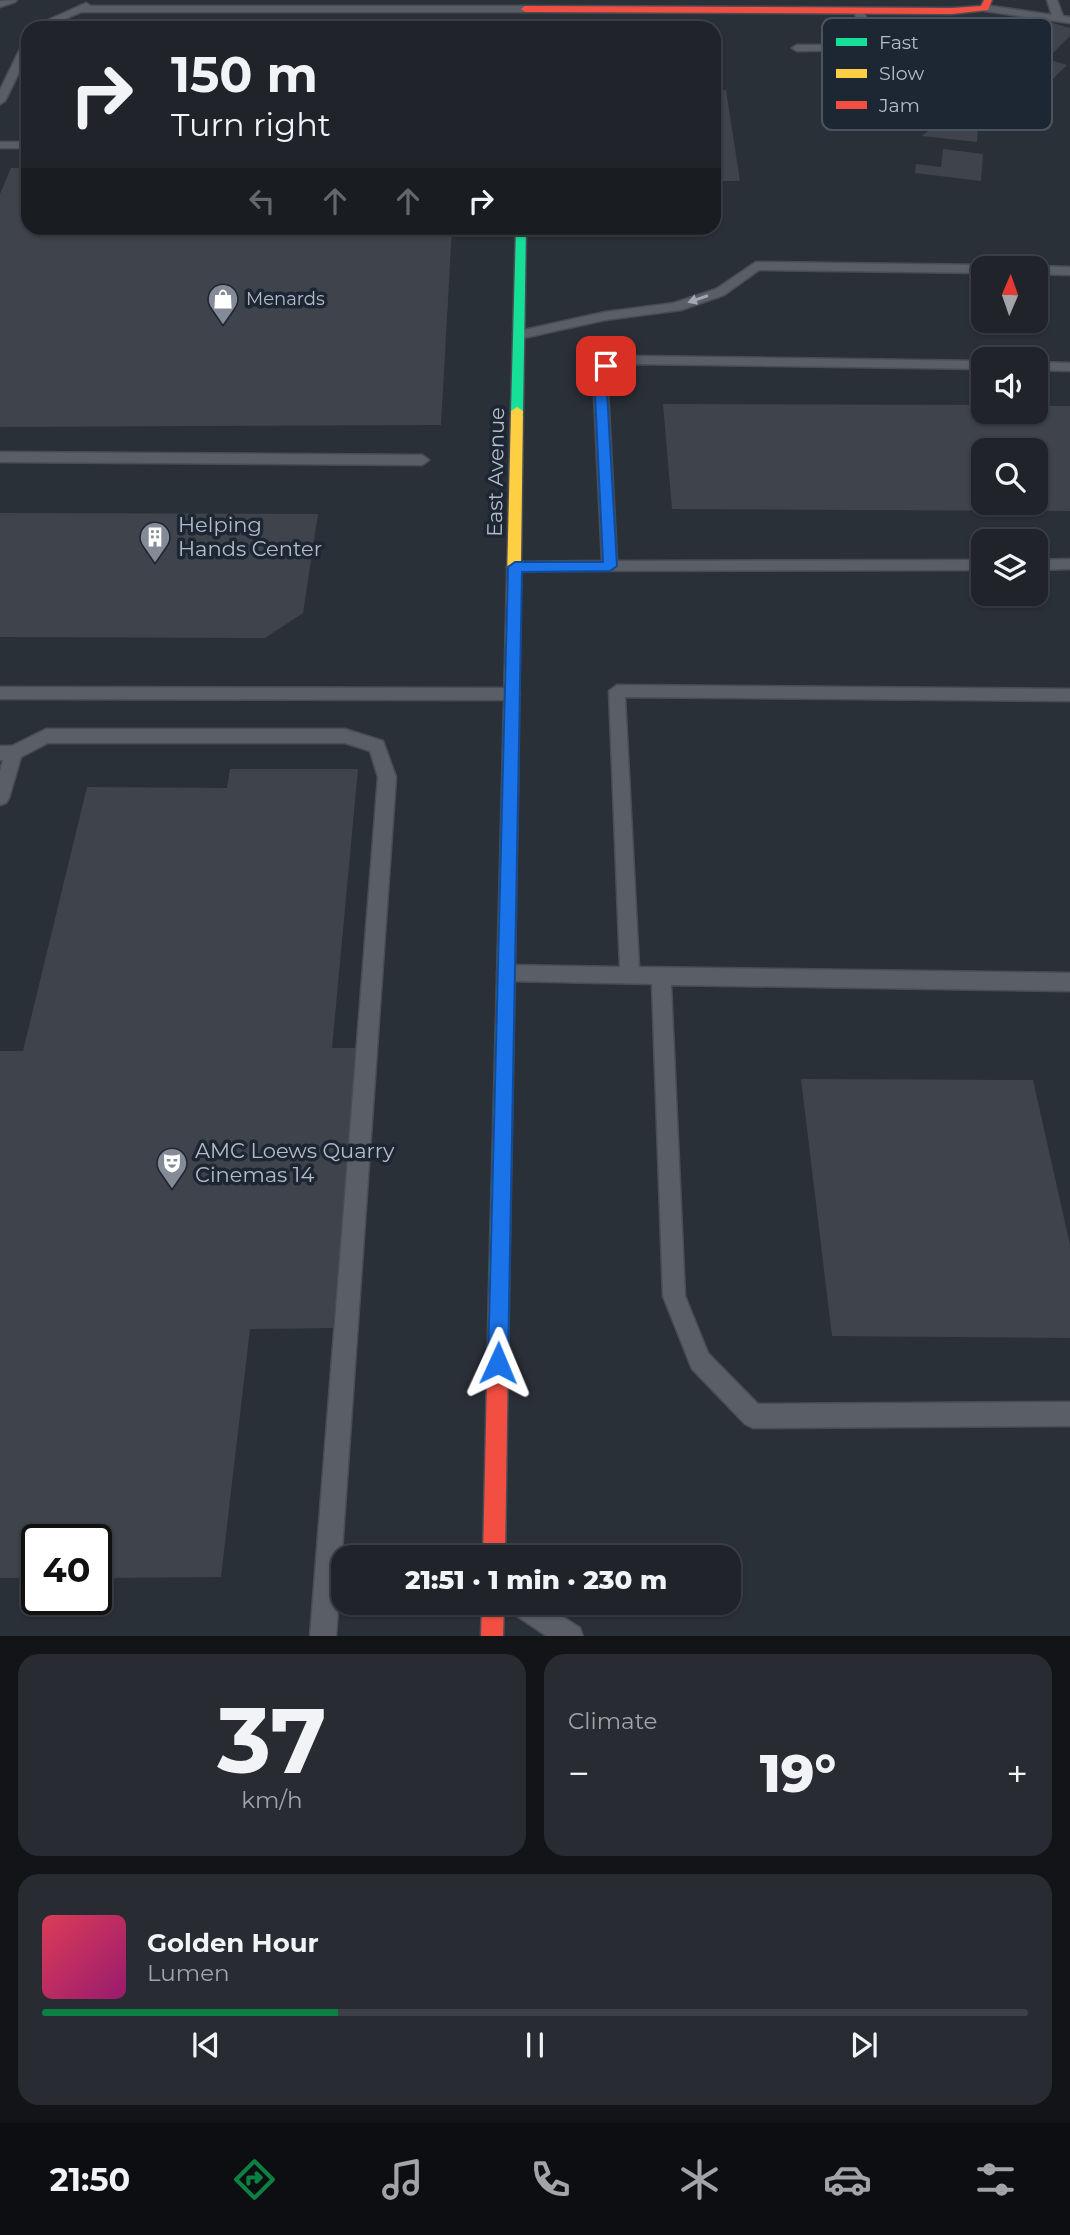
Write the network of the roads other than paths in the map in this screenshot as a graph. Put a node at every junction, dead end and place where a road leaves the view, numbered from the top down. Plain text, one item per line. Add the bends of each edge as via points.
1 (12, 0) edge
2 (103, 0) edge
3 (1052, 0) edge
4 (0, 4) edge
5 (987, 4) edge
6 (525, 5) edge
7 (759, 5) edge
8 (78, 9) junction
9 (447, 9) edge
10 (859, 11) junction
11 (1058, 16) junction
12 (861, 18) edge
13 (1070, 20) edge
14 (51, 21) edge
15 (797, 48) dead end
16 (822, 48) edge
17 (21, 58) edge
18 (0, 101) edge
19 (0, 145) edge
20 (21, 145) edge
21 (521, 235) edge
22 (971, 269) edge
23 (1048, 270) edge
24 (1070, 271) edge
25 (519, 335) junction
26 (971, 365) edge
27 (1048, 366) edge
28 (1070, 367) edge
29 (0, 457) edge
30 (422, 460) dead end
31 (1070, 564) edge
32 (971, 565) edge
33 (1048, 565) edge
34 (610, 566) junction
35 (515, 567) junction
36 (0, 693) edge
37 (512, 694) junction
38 (1070, 695) edge
39 (7, 753) edge
40 (0, 798) edge
41 (506, 973) junction
42 (630, 975) junction
43 (661, 976) junction
44 (1070, 982) edge
45 (1070, 1414) edge
46 (494, 1545) edge
47 (493, 1615) edge
48 (539, 1615) edge
49 (323, 1636) edge
50 (492, 1636) edge
51 (571, 1636) edge

1 - 4 lane
2 - 8 lane
3 - 11 lane
5 - 10 street via 962,11
5 - 11 lane
6 - 7 street
6 - 9 lane
7 - 10 street
8 - 9 lane
8 - 14 lane
10 - 12 lane
11 - 13 lane
15 - 16 lane
17 - 18 lane
19 - 20 lane
21 - 25 street, East Avenue
22 -> 25 lane via 756,266 720,292 676,307 605,316
23 - 24 lane
25 - 35 street, East Avenue
26 - 34 lane via 634,360 606,366 600,374
27 - 28 lane
29 - 30 lane
31 - 33 lane
32 - 34 lane
34 - 35 lane
35 - 37 street, East Avenue
36 - 37 lane
37 - 41 street, East Avenue
38 - 42 lane via 617,691
39 - 40 lane
39 - 49 lane via 46,736 345,736 377,746 387,777
41 - 42 lane
41 - 46 street, East Avenue
42 - 43 lane
43 - 44 lane
43 - 45 lane via 674,1297 700,1361 753,1416
47 - 50 street
48 - 51 lane

